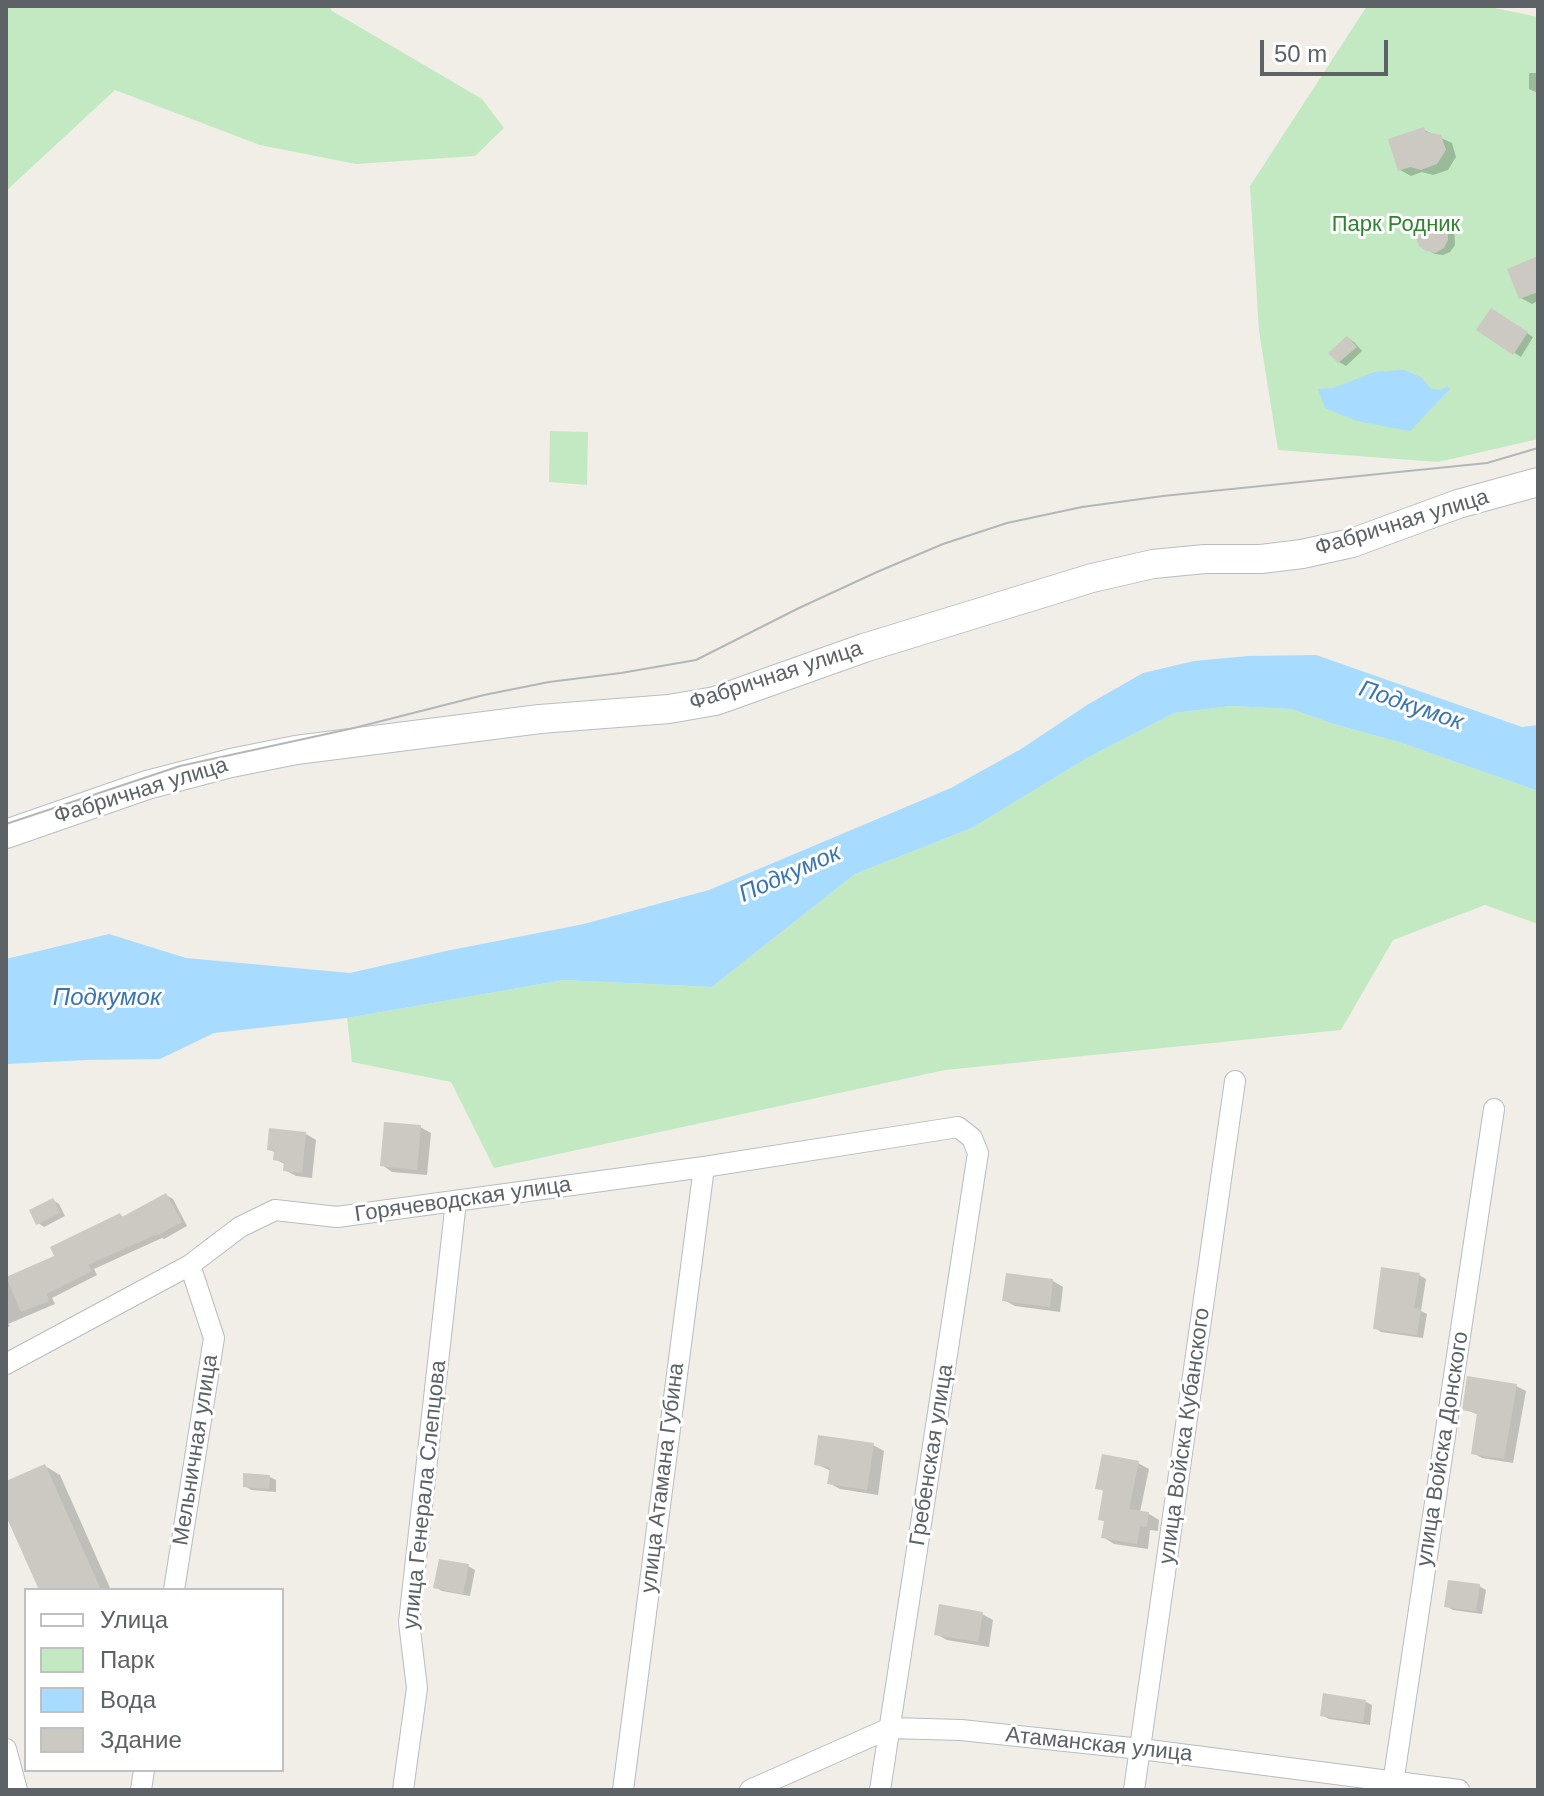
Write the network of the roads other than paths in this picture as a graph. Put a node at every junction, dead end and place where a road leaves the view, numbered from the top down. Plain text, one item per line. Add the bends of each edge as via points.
1 (1538, 482) edge
2 (6, 834) edge
3 (1235, 1081) dead end
4 (1494, 1109) dead end
5 (958, 1127) joint
6 (704, 1167) junction
7 (456, 1201) junction
8 (190, 1265) junction
9 (6, 1364) edge
10 (174, 1588) edge
11 (890, 1728) junction
12 (6, 1749) edge
13 (1141, 1749) junction
14 (1393, 1786) edge
15 (17, 1790) edge
16 (403, 1790) edge
17 (623, 1790) edge
18 (750, 1790) edge
19 (880, 1790) edge
20 (1134, 1790) edge
21 (1459, 1790) edge

1 - 2 main road, Фабричная улица via 1458,504 1352,543 1302,554 1153,564 1092,578 864,648 715,701 296,750 147,785
3 - 13 street, улица Войска Кубанского
4 - 14 street, улица Войска Донского
5 - 6 street, Горячеводская улица
5 - 11 street, Гребенская улица via 972,1138 978,1153
6 - 7 street, Горячеводская улица
6 - 17 street, улица Атамана Губина
7 - 8 street, Горячеводская улица via 337,1217 275,1210 240,1227
7 - 16 street, улица Генерала Слепцова via 409,1622 417,1688
8 - 9 street, Горячеводская улица
8 - 10 street, Мельничная улица via 214,1338
11 - 13 street, Атаманская улица
11 - 18 street, Атаманская улица
11 - 19 street, Гребенская улица
12 - 15 street
13 - 14 street, Атаманская улица
13 - 20 street, улица Войска Кубанского
14 - 21 street, Атаманская улица

